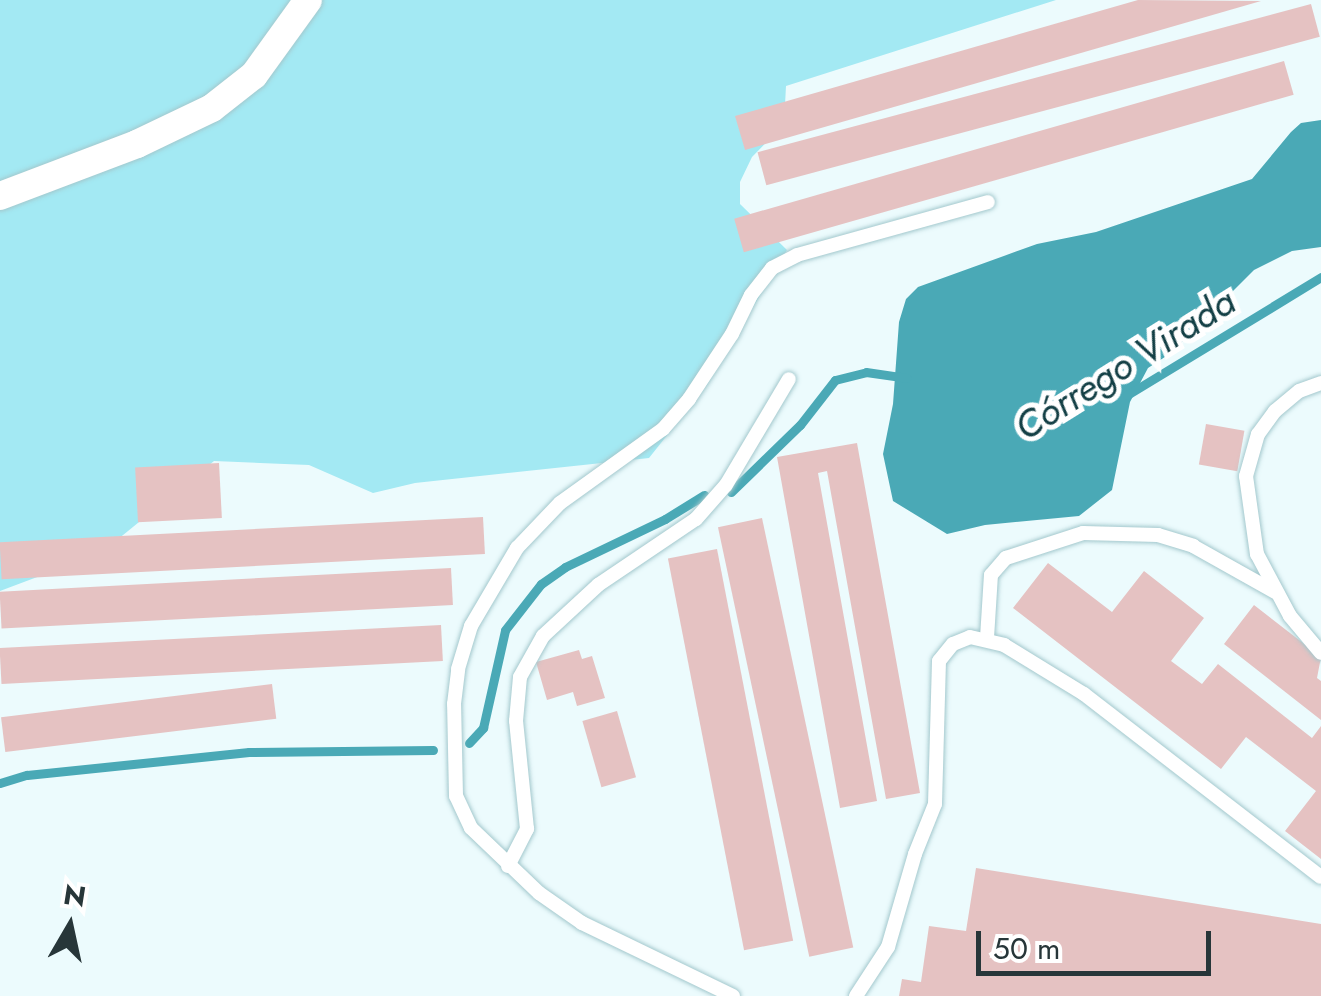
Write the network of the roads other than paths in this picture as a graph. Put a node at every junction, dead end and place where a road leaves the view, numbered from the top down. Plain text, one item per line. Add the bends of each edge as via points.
1 (308, 0) edge
2 (0, 196) edge
3 (988, 202) dead end
4 (789, 379) dead end
5 (1321, 383) edge
6 (1275, 592) junction
7 (986, 638) junction
8 (1321, 653) edge
9 (508, 866) junction
10 (1321, 877) edge
11 (733, 996) edge
12 (856, 996) edge

1 - 2 street via 254,75 212,108
3 - 9 lane via 772,268 663,429 560,503 517,548 471,626 454,704 456,796 471,828
4 - 9 lane via 726,485 696,518 598,586 544,636 520,677 516,721 527,828
5 - 6 lane via 1298,391 1275,411 1258,434 1246,476 1258,554
6 - 7 lane via 1193,546 1158,535 1082,533 1006,558 990,575
6 - 8 lane
7 - 10 lane via 1084,694
7 - 12 lane via 953,644 939,660 935,804 888,947
9 - 11 lane via 582,924

